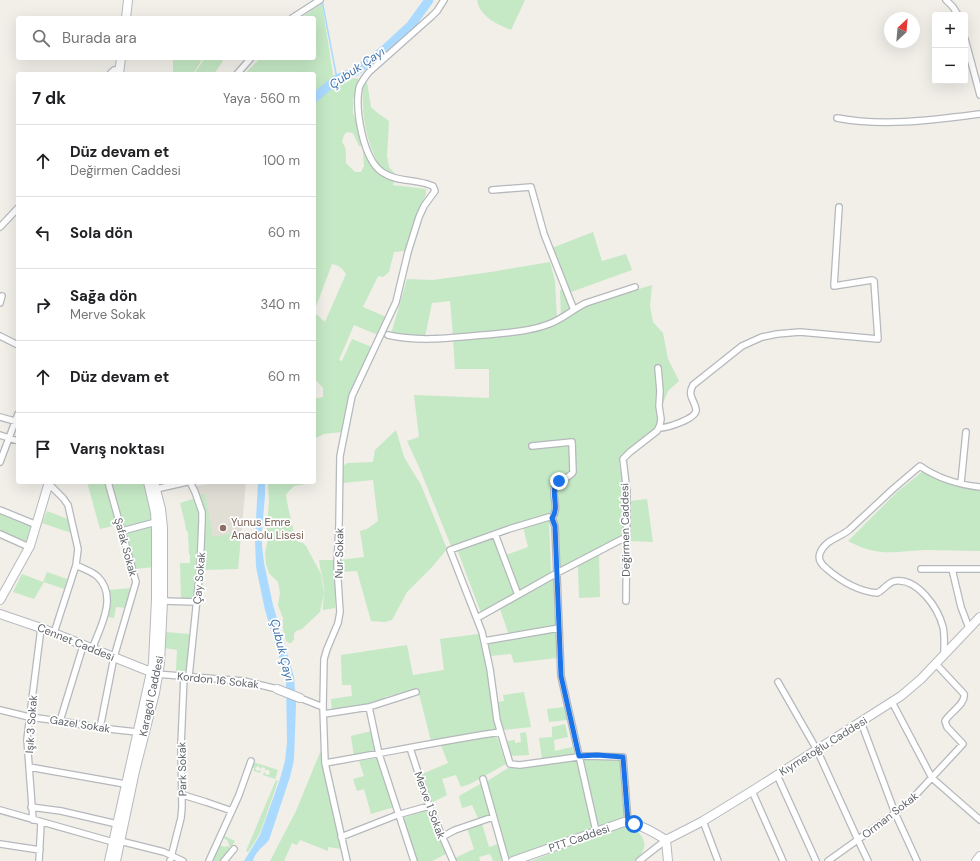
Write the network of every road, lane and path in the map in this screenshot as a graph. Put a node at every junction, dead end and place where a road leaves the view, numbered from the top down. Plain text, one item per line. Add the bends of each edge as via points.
1 (128, 0) edge
2 (444, 0) edge
3 (946, 0) edge
4 (318, 1) edge
5 (956, 12) edge
6 (126, 16) edge
7 (295, 16) edge
8 (967, 48) edge
9 (121, 60) edge
10 (249, 60) edge
11 (119, 72) edge
12 (239, 72) edge
13 (980, 95) edge
14 (980, 114) edge
15 (837, 118) dead end
16 (492, 190) dead end
17 (839, 207) dead end
18 (16, 210) edge
19 (0, 227) edge
20 (635, 287) dead end
21 (574, 310) junction
22 (388, 335) dead end
23 (0, 336) edge
24 (16, 344) edge
25 (658, 368) dead end
26 (0, 417) edge
27 (16, 422) edge
28 (16, 424) edge
29 (659, 428) junction
30 (966, 432) dead end
31 (0, 435) edge
32 (10, 438) junction
33 (16, 440) edge
34 (532, 446) dead end
35 (0, 462) edge
36 (961, 483) junction
37 (49, 484) edge
38 (50, 484) edge
39 (109, 484) edge
40 (148, 484) edge
41 (172, 484) edge
42 (190, 484) edge
43 (155, 486) edge
44 (980, 487) edge
45 (0, 510) edge
46 (552, 518) junction
47 (156, 522) junction
48 (37, 525) junction
49 (122, 531) junction
50 (0, 534) edge
51 (495, 534) junction
52 (626, 537) junction
53 (29, 547) junction
54 (76, 565) junction
55 (921, 569) dead end
56 (952, 569) junction
57 (980, 569) edge
58 (557, 573) junction
59 (518, 595) junction
60 (0, 600) edge
61 (163, 601) junction
62 (626, 601) dead end
63 (197, 602) junction
64 (0, 614) edge
65 (980, 617) edge
66 (477, 618) junction
67 (42, 628) junction
68 (559, 628) junction
69 (969, 628) junction
70 (54, 633) junction
71 (484, 642) junction
72 (83, 646) junction
73 (92, 649) junction
74 (944, 656) junction
75 (114, 657) junction
76 (936, 664) junction
77 (155, 673) junction
78 (187, 676) junction
79 (778, 682) dead end
80 (277, 689) joint
81 (416, 692) dead end
82 (300, 698) joint
83 (892, 702) junction
84 (369, 706) junction
85 (323, 707) junction
86 (0, 710) edge
87 (324, 714) junction
88 (30, 717) junction
89 (60, 721) junction
90 (861, 722) junction
91 (100, 728) junction
92 (137, 732) junction
93 (500, 732) junction
94 (410, 748) junction
95 (817, 750) junction
96 (379, 754) junction
97 (579, 756) junction
98 (251, 761) dead end
99 (325, 763) junction
100 (29, 767) junction
101 (777, 775) junction
102 (932, 778) junction
103 (483, 779) dead end
104 (125, 784) junction
105 (752, 791) junction
106 (183, 795) junction
107 (429, 806) junction
108 (32, 807) junction
109 (0, 810) edge
110 (232, 811) junction
111 (895, 813) junction
112 (398, 814) junction
113 (493, 817) junction
114 (33, 820) junction
115 (703, 820) junction
116 (980, 820) edge
117 (628, 822) junction
118 (41, 823) junction
119 (117, 824) junction
120 (596, 831) junction
121 (341, 837) junction
122 (442, 837) junction
123 (666, 840) junction
124 (858, 840) junction
125 (116, 842) junction
126 (0, 844) edge
127 (234, 849) dead end
128 (40, 850) junction
129 (171, 855) junction
130 (980, 856) edge
131 (522, 860) edge
132 (39, 861) edge
133 (109, 861) edge
134 (116, 861) edge
135 (170, 861) edge
136 (184, 861) edge
137 (209, 861) edge
138 (224, 861) edge
139 (347, 861) edge
140 (414, 861) edge
141 (452, 861) edge
142 (506, 861) edge
143 (513, 861) edge
144 (639, 861) edge
145 (668, 861) edge
146 (718, 861) edge
147 (782, 861) edge
148 (816, 861) edge
149 (828, 861) edge
150 (868, 861) edge
151 (917, 861) edge
152 (976, 861) edge

1 - 6 main road
2 - 85 street, Nur Sokak via 437,12 369,72 360,88 358,109 361,131 368,152 378,169 394,178 433,186 434,194 419,216 396,302 352,396 340,462 337,565 340,612 324,659
3 - 5 street
4 - 7 street
8 - 13 street
9 - 11 main road
10 - 12 street
14 - 15 street via 885,122 856,122
16 - 21 street via 531,187 544,234
17 - 29 street via 834,286 874,281 878,338 800,332 770,335 755,340 742,346 693,385 690,396 696,409 695,415
18 - 19 street
20 - 21 street
21 - 22 street via 547,325 502,333 420,338
23 - 24 street
25 - 29 street via 661,419
26 - 27 street
28 - 32 street
29 - 52 street, Değirmen Caddesi via 623,459 627,492
30 - 36 street
31 - 32 street
32 - 33 street
32 - 35 street
34 - 46 street via 572,442 573,472 555,486 556,511
36 - 44 street
36 - 74 street via 939,477 920,466 849,530 830,540 819,555 820,562 839,580 858,589 877,593 895,581 908,583 919,590 934,606 940,620 944,636
37 - 48 main road
38 - 54 street via 68,506 78,549
39 - 49 street, Şafak Sokak
40 - 47 main road
41 - 43 street
42 - 63 street, Çay Sokak via 196,492 202,516
43 - 61 main road, Karagöl Caddesi via 163,528
45 - 48 street
46 - 51 street
46 - 58 street via 555,526
47 - 49 street
47 - 77 main road
48 - 53 main road
49 - 75 street, Şafak Sokak via 136,582
50 - 53 street
51 - 59 street
51 - 66 street via 450,550
52 - 58 street
52 - 62 street, Değirmen Caddesi
53 - 60 main road
54 - 70 street
54 - 73 street via 98,577 107,594 105,614
55 - 56 street
56 - 57 street
56 - 69 street
58 - 59 street
58 - 68 street
59 - 66 street
61 - 63 street
61 - 77 main road, Karagöl Caddesi via 161,648
63 - 78 street, Çay Sokak
64 - 67 main road, Cennet Caddesi
65 - 69 main road, Kıymetoğlu Caddesi
66 - 71 street
67 - 70 main road, Cennet Caddesi
67 - 88 street, Işık 3 Sokak
68 - 71 street
68 - 97 street via 561,676
69 - 74 main road, Kıymetoğlu Caddesi
70 - 72 main road, Cennet Caddesi
71 - 93 street
72 - 73 main road, Cennet Caddesi
72 - 89 street
73 - 75 main road, Cennet Caddesi
74 - 76 main road, Kıymetoğlu Caddesi
75 - 77 main road, Cennet Caddesi
75 - 91 street, Şafak Sokak
76 - 83 main road, Kıymetoğlu Caddesi
76 - 102 street, Orman Sokak via 964,694 965,699 945,721 946,727 963,744
77 - 78 street, Kordon 16 Sokak
77 - 92 main road
77 - 125 main road, Karagöl Caddesi via 152,706
78 - 80 street, Kordon 16 Sokak via 244,681
78 - 106 street, Park Sokak via 181,745
79 - 95 street
80 - 82 main road
81 - 84 street
82 - 85 street
83 - 90 main road, Kıymetoğlu Caddesi
83 - 102 street
84 - 87 street
84 - 96 street
85 - 87 street, Nur Sokak
86 - 88 street, Gazel Sokak
87 - 99 street, Nur Sokak
88 - 89 street, Gazel Sokak
88 - 100 street, Işık 3 Sokak via 27,739
89 - 91 street, Gazel Sokak
90 - 95 main road, Kıymetoğlu Caddesi
90 - 111 street
91 - 92 street, Gazel Sokak
92 - 104 main road
93 - 94 street
93 - 97 street via 510,764 520,765
94 - 96 street
94 - 107 street, Merve 1 Sokak
95 - 101 main road, Kıymetoğlu Caddesi
95 - 124 street
96 - 99 street
96 - 112 street
97 - 117 street via 623,757
97 - 120 street
98 - 110 street
99 - 121 street, Nur Sokak
100 - 104 street
100 - 108 street, Işık 3 Sokak
101 - 105 main road, Kıymetoğlu Caddesi
101 - 148 street
102 - 111 street, Orman Sokak
102 - 116 street
103 - 113 street
104 - 119 main road
105 - 115 main road, Kıymetoğlu Caddesi
105 - 147 street
106 - 110 street
106 - 129 street, Park Sokak via 181,818
107 - 112 street
107 - 122 street, Merve 1 Sokak
108 - 114 street, Işık 3 Sokak
108 - 119 street
109 - 114 street
110 - 137 street
111 - 124 street, Orman Sokak
111 - 151 street
112 - 121 street
112 - 140 street
113 - 122 street
113 - 142 street
114 - 118 street
115 - 123 main road, Kıymetoğlu Caddesi
115 - 146 street
117 - 120 main road, PTT Caddesi
117 - 123 main road
118 - 125 street
118 - 128 street
119 - 125 main road
120 - 131 main road, PTT Caddesi
121 - 139 street, Nur Sokak
122 - 141 street, Merve 1 Sokak
123 - 144 street
123 - 145 main road
124 - 149 street, Orman Sokak
124 - 150 street
125 - 129 street
125 - 133 main road
125 - 134 main road, Karagöl Caddesi
126 - 128 street
127 - 138 street
128 - 132 street
129 - 135 street, Park Sokak
129 - 136 street
130 - 152 main road
131 - 143 main road, PTT Caddesi

